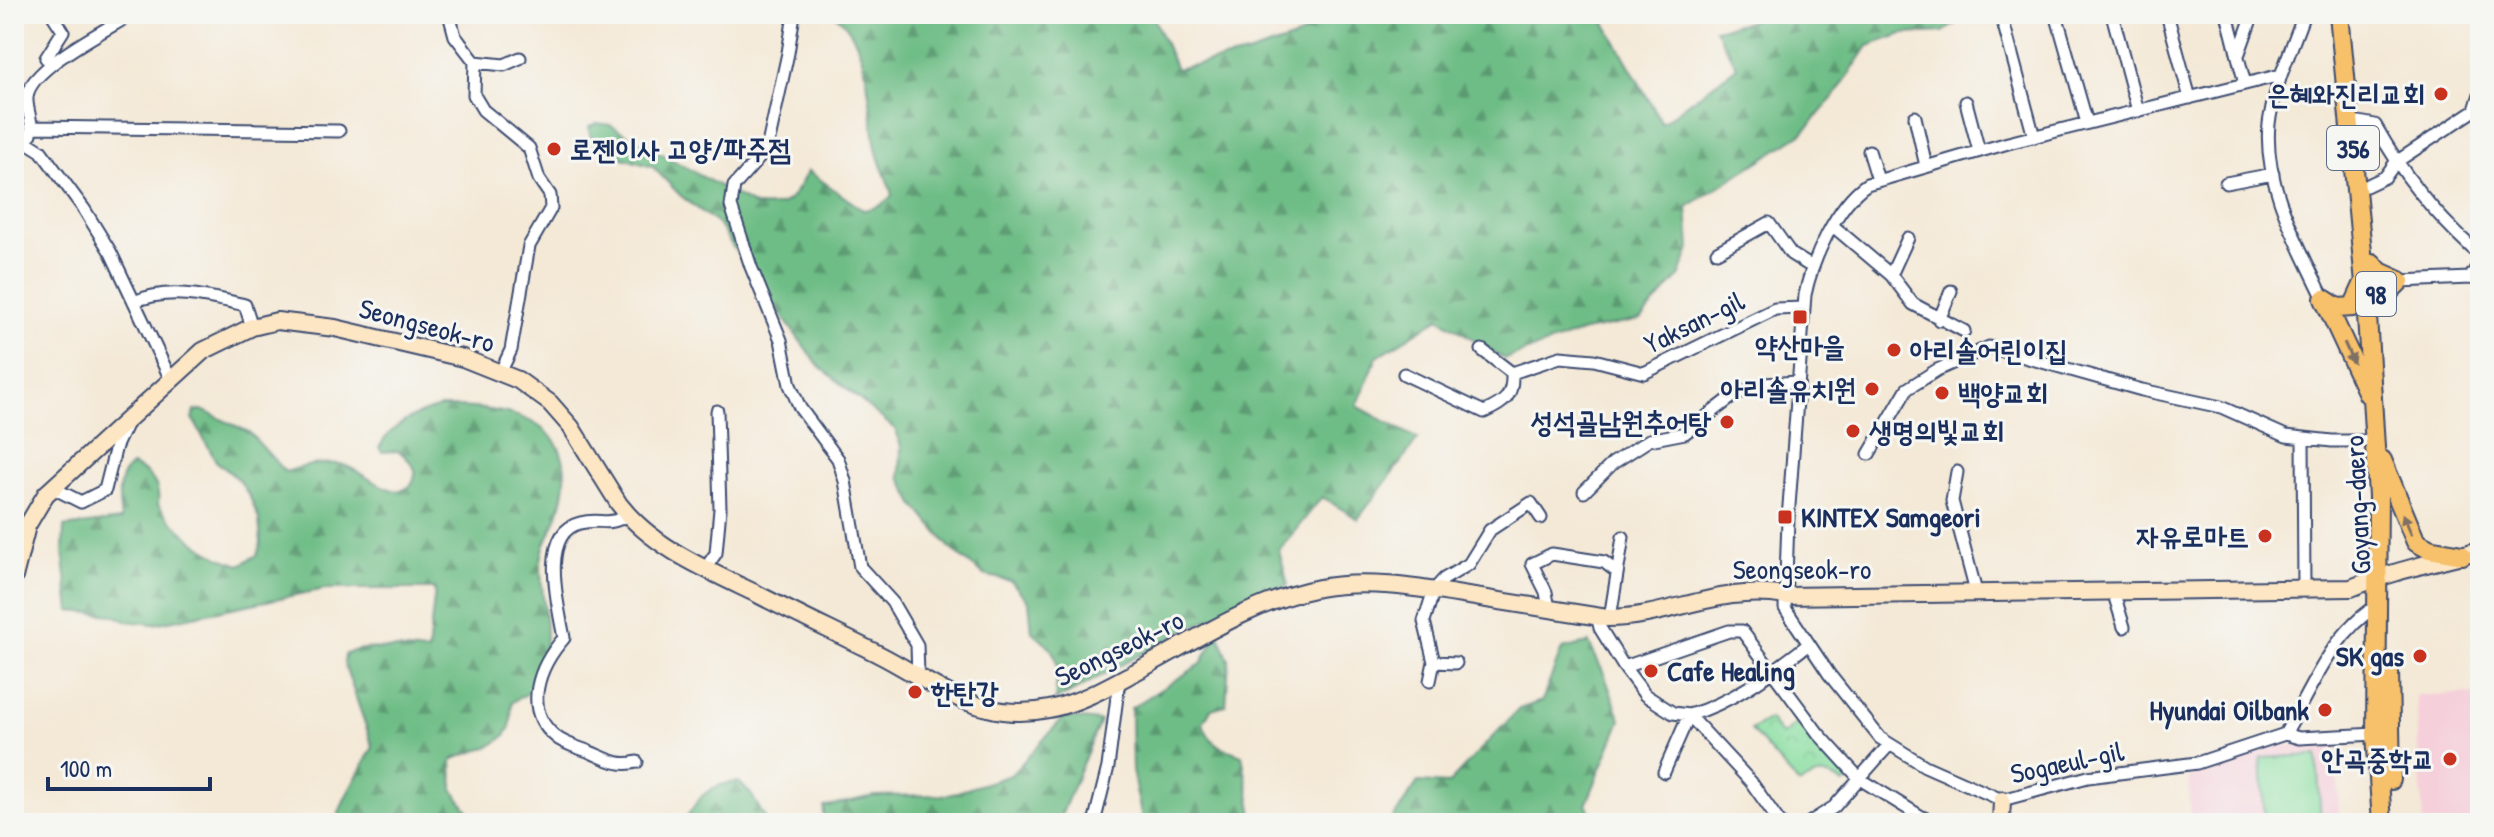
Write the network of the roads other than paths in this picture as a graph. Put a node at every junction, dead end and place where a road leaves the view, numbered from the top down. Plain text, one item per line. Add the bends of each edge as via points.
1 (52, 14) edge
2 (132, 14) edge
3 (449, 14) edge
4 (794, 14) edge
5 (2001, 14) edge
6 (2056, 14) edge
7 (2112, 14) edge
8 (2167, 14) edge
9 (2227, 14) edge
10 (2253, 14) edge
11 (2304, 14) edge
12 (2339, 14) edge
13 (2350, 14) edge
14 (2238, 54) junction
15 (520, 58) dead end
16 (475, 62) junction
17 (52, 64) junction
18 (2281, 75) junction
19 (2245, 84) junction
20 (2480, 94) edge
21 (2190, 98) junction
22 (1966, 102) dead end
23 (2138, 111) junction
24 (1915, 117) dead end
25 (2359, 122) junction
26 (2087, 123) junction
27 (32, 127) junction
28 (339, 131) dead end
29 (14, 134) edge
30 (2034, 137) junction
31 (30, 142) junction
32 (1869, 151) dead end
33 (1979, 151) junction
34 (2396, 162) junction
35 (1926, 166) junction
36 (2273, 174) junction
37 (1878, 180) junction
38 (2226, 183) dead end
39 (2366, 186) junction
40 (1833, 226) junction
41 (1908, 238) dead end
42 (1717, 252) dead end
43 (2480, 252) edge
44 (2480, 262) edge
45 (2372, 263) junction
46 (1812, 267) junction
47 (1891, 275) junction
48 (2475, 279) edge
49 (2400, 281) junction
50 (2365, 283) junction
51 (1951, 291) dead end
52 (2324, 299) junction
53 (134, 302) junction
54 (2377, 304) junction
55 (1804, 308) junction
56 (1939, 320) junction
57 (252, 327) junction
58 (1964, 331) dead end
59 (1482, 350) dead end
60 (501, 371) junction
61 (1512, 373) junction
62 (1404, 374) dead end
63 (171, 380) junction
64 (1797, 382) junction
65 (2373, 407) junction
66 (717, 411) dead end
67 (129, 417) junction
68 (2303, 438) junction
69 (2375, 441) junction
70 (1869, 454) dead end
71 (2382, 460) junction
72 (1957, 472) dead end
73 (53, 488) junction
74 (1584, 492) dead end
75 (628, 515) junction
76 (1541, 518) dead end
77 (1623, 537) dead end
78 (2471, 552) edge
79 (705, 569) junction
80 (1617, 572) junction
81 (2384, 575) junction
82 (14, 577) edge
83 (2304, 589) junction
84 (1434, 590) junction
85 (2113, 591) junction
86 (1976, 592) junction
87 (1786, 596) junction
88 (2378, 605) junction
89 (1549, 609) junction
90 (1604, 617) junction
91 (2124, 627) dead end
92 (1809, 644) junction
93 (1434, 662) junction
94 (1456, 663) dead end
95 (1624, 667) junction
96 (1771, 673) junction
97 (918, 675) junction
98 (1119, 681) junction
99 (1430, 681) dead end
100 (1689, 715) junction
101 (2285, 734) junction
102 (2376, 734) junction
103 (1889, 745) junction
104 (637, 762) dead end
105 (1664, 772) dead end
106 (1860, 779) junction
107 (2002, 800) junction
108 (1918, 820) edge
109 (1094, 823) edge
110 (1780, 823) edge
111 (1809, 823) edge
112 (1936, 823) edge
113 (2001, 823) edge
114 (2382, 823) edge
115 (2393, 823) edge

1 - 17 street via 63,31 46,58
2 - 17 street
3 - 16 street via 455,36
4 - 97 street via 767,149 734,186 731,206 781,340 790,385 800,408 838,459 860,567 892,602 917,645
5 - 30 street
6 - 26 street
7 - 23 street
8 - 21 street
9 - 14 street
10 - 14 street
11 - 18 street
12 - 50 main road, Goyang-daero / 356
13 - 25 main road, Goyang-daero / 98
14 - 19 street
15 - 16 street via 504,65
16 - 60 street via 474,95 483,110 529,148 550,195 551,208 529,246 511,350
17 - 27 street via 35,79 27,96
18 - 19 street
18 - 36 street via 2269,122
19 - 21 street
20 - 34 street via 2475,110
21 - 23 street
22 - 33 street
23 - 26 street
24 - 35 street
25 - 34 street via 2375,125
25 - 39 main road, Goyang-daero / 98
26 - 30 street
27 - 28 street
27 - 31 street
29 - 31 street
30 - 33 street
31 - 53 street via 84,209
32 - 37 street
33 - 35 street
34 - 39 street via 2385,177
34 - 43 street via 2439,217
35 - 37 street
36 - 38 street
36 - 52 street
37 - 40 street via 1855,194
39 - 45 main road, Goyang-daero / 98
40 - 46 street
40 - 47 street
41 - 47 street
42 - 46 street, Yaksan-gil via 1769,223 1791,254
44 - 48 street
45 - 49 main road
45 - 54 main road, Goyang-daero / 98
46 - 55 street
47 - 56 street via 1913,304
48 - 49 street
49 - 54 main road
50 - 52 main road via 2353,307 2338,308
50 - 65 main road, Goyang-daero / 356
51 - 56 street
52 -> 65 main road
53 - 57 street via 175,293 219,299 245,305
53 - 63 street
54 - 71 main road, Goyang-daero / 98
55 - 61 street, Yaksan-gil via 1775,309 1644,373 1560,357
55 - 64 street
56 - 58 street
57 - 60 street, Seongseok-ro via 277,321 335,328
57 - 63 street, Seongseok-ro via 203,351
59 - 61 street
60 - 75 street, Seongseok-ro via 543,397 562,416
61 - 62 street via 1513,390 1503,404 1484,412
63 - 67 street, Seongseok-ro
64 - 74 street via 1763,384 1736,394 1685,433 1649,440 1613,463
64 - 87 street
65 - 69 main road, Goyang-daero / 356
66 - 79 street via 720,509 716,553
67 - 73 street, Seongseok-ro
67 - 73 street via 105,490 81,502
68 - 69 street, Goyang-daero
68 - 70 street, Goyang-daero via 2286,436 2221,407 1989,347 1907,389
68 - 83 street
69 - 81 main road, Goyang-daero / 356
78 -> 71 main road via 2429,549 2416,542
71 - 81 main road, Goyang-daero / 98
72 - 86 street via 1952,501
73 - 82 street, Seongseok-ro via 34,509
75 - 79 street, Seongseok-ro
75 - 104 street via 613,524 574,524 561,536 554,560 564,638 550,655 535,695 541,718 556,738 622,766
76 - 84 street via 1531,503 1490,530 1469,564
77 - 80 street
78 - 81 street, Seongseok-ro
79 - 97 street, Seongseok-ro
80 - 89 street via 1604,562 1552,554 1532,564
80 - 90 street
81 - 83 street, Seongseok-ro via 2351,588
81 - 88 main road, Goyang-daero / 356
81 - 115 main road, Goyang-daero / 98
83 - 85 street, Seongseok-ro
84 - 89 street, Seongseok-ro
84 - 93 street via 1424,621
84 - 98 street, Seongseok-ro via 1321,587 1284,597
85 - 86 street, Seongseok-ro
85 - 91 street
86 - 87 street, Seongseok-ro
87 - 90 street, Seongseok-ro via 1733,593 1638,616
87 - 92 street, Sogaeul-gil via 1787,611
88 - 101 street via 2344,633
88 - 102 main road, Goyang-daero / 356
89 - 90 street, Seongseok-ro
90 - 95 street via 1600,628
92 - 96 street
92 - 103 street, Sogaeul-gil
93 - 94 street
93 - 99 street
95 - 96 street via 1742,631
95 - 100 street via 1658,705
96 - 100 street via 1711,709
96 - 106 street
97 - 98 street, Seongseok-ro via 986,708 1016,711 1068,704
98 - 109 street via 1108,767
100 - 105 street
100 - 110 street via 1751,782
101 - 102 street
101 - 107 street, Sogaeul-gil via 2197,763 2088,777
102 - 114 main road, Goyang-daero / 356
103 - 106 street
103 - 107 street, Sogaeul-gil
106 - 108 street
106 - 111 street via 1834,807
107 - 113 street
108 - 112 street

